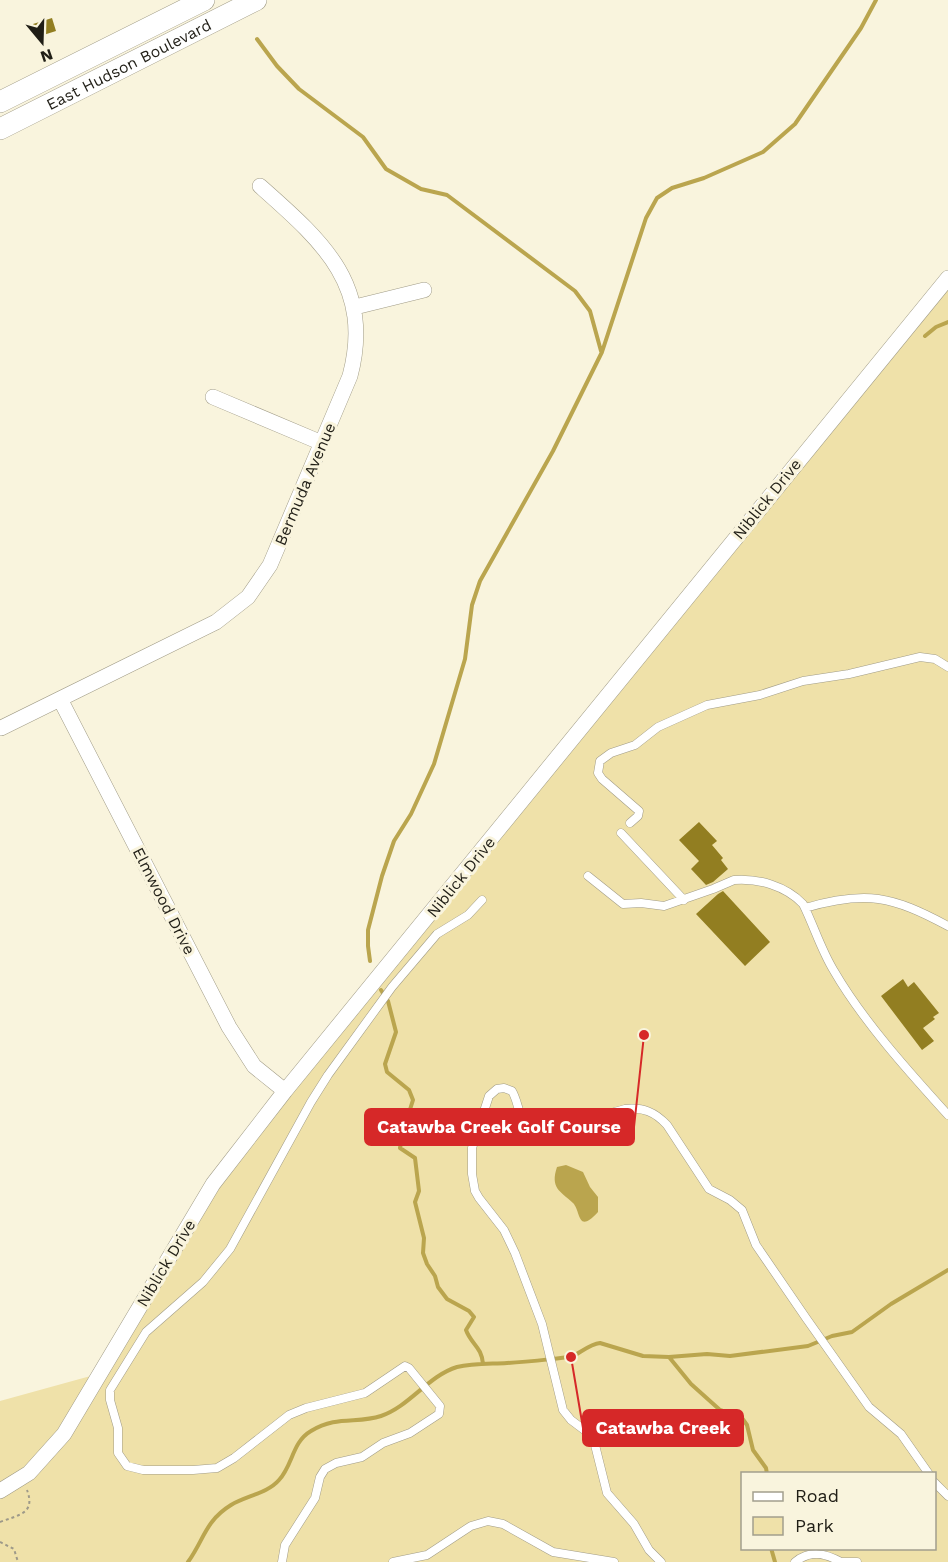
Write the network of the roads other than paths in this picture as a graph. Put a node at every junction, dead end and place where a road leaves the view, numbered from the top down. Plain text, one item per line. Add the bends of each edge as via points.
1 (204, 0) edge
2 (256, 0) edge
3 (0, 102) edge
4 (0, 129) edge
5 (260, 186) dead end
6 (948, 278) edge
7 (424, 290) dead end
8 (354, 307) junction
9 (213, 398) dead end
10 (322, 443) junction
11 (948, 667) edge
12 (60, 699) junction
13 (1, 728) edge
14 (630, 823) dead end
15 (621, 833) dead end
16 (588, 876) dead end
17 (482, 900) dead end
18 (684, 900) junction
19 (805, 908) junction
20 (948, 926) edge
21 (285, 1091) junction
22 (948, 1115) edge
23 (928, 1472) edge
24 (936, 1484) edge
25 (0, 1491) edge
26 (948, 1496) edge
27 (282, 1562) edge
28 (393, 1562) edge
29 (614, 1562) edge
30 (661, 1562) edge
31 (795, 1562) edge
32 (841, 1562) edge
33 (858, 1562) edge

1 - 3 main road, East Hudson Boulevard
2 - 4 main road, East Hudson Boulevard
5 - 8 street, Bermuda Avenue via 332,258
6 - 21 street, Niblick Drive
7 - 8 street
8 - 10 street, Bermuda Avenue via 353,364
9 - 10 street
10 - 12 street, Bermuda Avenue via 270,565 248,597 201,630
11 - 14 lane via 935,659 920,657 803,681 693,710 600,760 598,773 602,779 639,811
12 - 13 street, Bermuda Avenue
12 - 21 street, Elmwood Drive via 229,1027 254,1066
15 - 18 lane
16 - 18 lane via 623,904 664,906
17 - 27 lane via 468,915 437,934 392,987 311,1102 230,1249 203,1282 146,1332 109,1395 117,1421 118,1453 123,1462 134,1469 217,1468 298,1410 365,1393 405,1366 409,1368 441,1411 410,1433 325,1469 315,1498 285,1545
18 - 19 lane via 745,879 784,890
19 - 20 lane via 838,899 876,897 904,905
19 - 22 lane via 825,956 841,982 908,1071
21 - 25 street, Niblick Drive via 213,1184 64,1434 35,1466
23 - 30 lane via 901,1434 869,1407 756,1245 742,1210 709,1189 659,1116 625,1109 553,1129 535,1129 522,1118 513,1091 497,1089 489,1096 472,1148 473,1183 479,1198 510,1239 542,1324 566,1415 594,1441 611,1500
24 - 26 lane
28 - 29 lane via 427,1555 471,1526 488,1521 503,1524 553,1552
31 - 32 lane via 813,1553
32 - 33 lane

